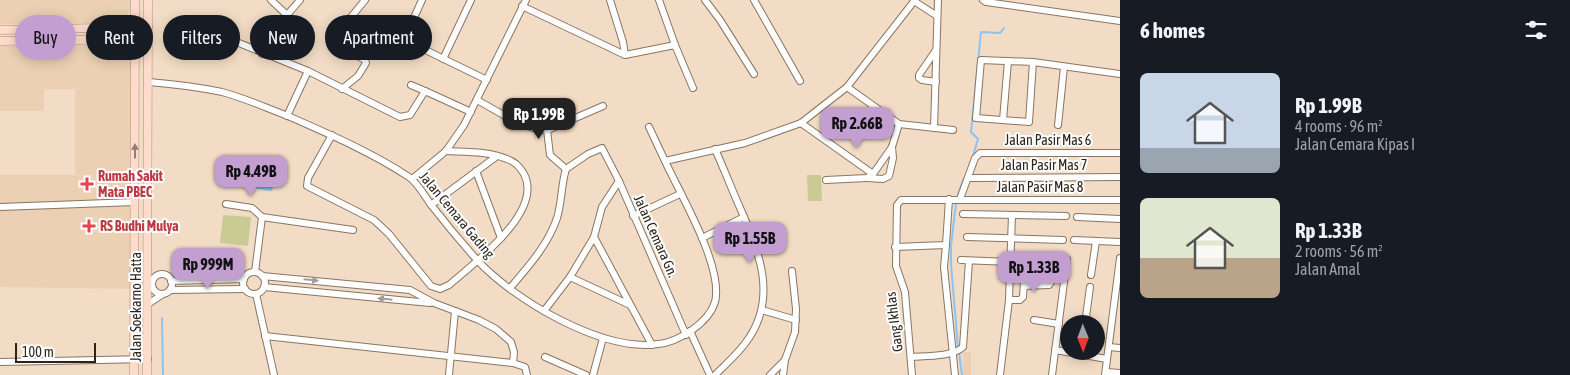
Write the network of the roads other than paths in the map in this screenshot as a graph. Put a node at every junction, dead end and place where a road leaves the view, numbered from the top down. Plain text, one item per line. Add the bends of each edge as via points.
1 (135, 0) edge
2 (148, 0) edge
3 (271, 0) edge
4 (300, 0) edge
5 (365, 0) edge
6 (422, 0) edge
7 (472, 0) edge
8 (610, 0) edge
9 (659, 0) edge
10 (705, 0) edge
11 (754, 0) edge
12 (938, 0) edge
13 (983, 0) edge
14 (914, 1) edge
15 (524, 3) edge
16 (135, 15) edge
17 (148, 15) edge
18 (287, 15) joint
19 (937, 16) junction
20 (1120, 20) edge
21 (86, 28) edge
22 (0, 30) edge
23 (86, 40) edge
24 (0, 41) edge
25 (675, 45) junction
26 (937, 49) junction
27 (625, 55) junction
28 (443, 59) junction
29 (136, 60) edge
30 (148, 60) edge
31 (278, 60) edge
32 (1008, 61) junction
33 (1033, 62) junction
34 (1064, 67) junction
35 (308, 71) junction
36 (754, 74) dead end
37 (1120, 74) edge
38 (487, 80) junction
39 (800, 81) dead end
40 (149, 82) junction
41 (936, 82) junction
42 (411, 85) dead end
43 (847, 87) junction
44 (693, 88) dead end
45 (342, 89) junction
46 (425, 91) junction
47 (477, 100) junction
48 (603, 106) dead end
49 (471, 112) junction
50 (287, 116) junction
51 (1003, 120) junction
52 (801, 123) junction
53 (899, 124) junction
54 (1058, 125) dead end
55 (649, 127) dead end
56 (934, 128) junction
57 (547, 130) junction
58 (953, 130) dead end
59 (332, 135) junction
60 (892, 148) junction
61 (715, 149) junction
62 (446, 151) junction
63 (1120, 153) edge
64 (497, 156) junction
65 (665, 161) junction
66 (566, 169) junction
67 (476, 171) junction
68 (873, 174) junction
69 (1120, 177) edge
70 (866, 178) junction
71 (968, 178) junction
72 (412, 179) junction
73 (826, 180) dead end
74 (618, 181) junction
75 (680, 194) junction
76 (949, 199) junction
77 (960, 199) junction
78 (1120, 200) edge
79 (135, 202) junction
80 (226, 204) dead end
81 (431, 205) junction
82 (0, 207) edge
83 (963, 214) dead end
84 (1012, 214) junction
85 (633, 216) junction
86 (1066, 216) dead end
87 (744, 217) junction
88 (1076, 217) dead end
89 (262, 218) junction
90 (1120, 219) edge
91 (353, 230) dead end
92 (594, 237) junction
93 (967, 237) dead end
94 (500, 238) junction
95 (702, 238) junction
96 (1011, 239) junction
97 (1064, 240) dead end
98 (1074, 240) dead end
99 (1096, 241) junction
100 (1120, 242) edge
101 (946, 245) junction
102 (896, 247) junction
103 (1120, 258) edge
104 (1068, 259) dead end
105 (477, 260) junction
106 (961, 260) dead end
107 (969, 261) junction
108 (1010, 262) junction
109 (148, 267) junction
110 (792, 271) dead end
111 (255, 272) junction
112 (1091, 274) dead end
113 (163, 275) junction
114 (262, 276) junction
115 (570, 277) junction
116 (244, 279) junction
117 (171, 280) junction
118 (1024, 286) junction
119 (264, 287) junction
120 (1090, 287) dead end
121 (510, 288) junction
122 (245, 289) junction
123 (170, 290) junction
124 (163, 294) junction
125 (256, 294) junction
126 (1009, 300) junction
127 (148, 304) junction
128 (434, 304) junction
129 (631, 306) junction
130 (762, 310) junction
131 (455, 311) junction
132 (544, 311) junction
133 (1086, 315) edge
134 (796, 320) junction
135 (1034, 320) dead end
136 (1059, 324) junction
137 (688, 333) junction
138 (265, 336) junction
139 (603, 338) junction
140 (652, 345) junction
141 (1109, 347) junction
142 (1120, 348) edge
143 (1055, 350) junction
144 (1060, 351) edge
145 (953, 353) junction
146 (451, 356) junction
147 (545, 357) dead end
148 (911, 357) junction
149 (134, 359) junction
150 (148, 359) junction
151 (1107, 359) joint
152 (785, 360) junction
153 (0, 362) edge
154 (513, 363) junction
155 (1106, 373) edge
156 (1120, 373) edge
157 (134, 375) edge
158 (147, 375) edge
159 (274, 375) edge
160 (449, 375) edge
161 (527, 375) edge
162 (586, 375) edge
163 (592, 375) edge
164 (710, 375) edge
165 (716, 375) edge
166 (770, 375) edge
167 (783, 375) edge
168 (912, 375) edge
169 (955, 375) edge
170 (1000, 375) edge
171 (1052, 375) edge

1 - 16 main road, Jalan Soekarno Hatta
2 - 17 main road, Jalan Soekarno Hatta
3 - 18 street
4 - 18 street
5 - 45 street via 334,38 336,44 366,63 358,76
6 - 28 street via 406,39
7 - 28 street
8 - 27 street
9 - 25 street
10 - 36 street
11 - 39 street
12 - 19 street
13 - 20 street
14 - 19 street
14 - 43 street
15 - 27 street
15 - 38 street
19 - 26 street
21 - 22 main road
23 - 24 main road
25 - 27 street
25 - 44 street
26 - 41 street
26 - 41 street via 919,75 922,80
28 - 38 street
79 -> 29 main road, Jalan Soekarno Hatta
30 - 40 main road, Jalan Soekarno Hatta
31 - 35 street
32 - 33 street
32 - 51 street
32 - 51 street via 981,60 976,118
33 - 34 street
33 - 51 street via 1028,122
34 - 37 street
34 - 54 street
35 - 45 street
35 - 50 street
38 - 47 street
40 - 50 street, Jalan Cemara Gading via 222,92
40 - 109 main road, Jalan Soekarno Hatta
41 - 56 street
42 - 46 street
43 - 52 street
43 - 53 street
45 - 46 street via 400,117 410,115
46 - 49 street
47 - 49 street
47 - 57 street via 529,127
48 - 57 street
49 - 62 street
50 - 59 street, Jalan Cemara Gading
52 - 61 street via 754,140
52 - 68 street
53 - 56 street
53 - 60 street
55 - 65 street, Jalan Cemara Gading
56 - 58 street
57 - 66 street via 550,155
59 - 72 street, Jalan Cemara Gading
59 - 105 street via 308,178 306,184 310,188 374,220 390,234 433,288 446,287
60 - 68 street
60 - 70 street via 889,176
61 - 65 street
61 - 87 street
62 - 64 street
62 - 72 street
63 - 71 street, Jalan Pasir Mas 6 via 980,153
64 - 67 street
64 - 94 street via 512,161 521,169 528,188 515,222
65 - 75 street, Jalan Cemara Gading
66 - 74 street, Jalan Cemara Gn. via 602,148
66 - 121 street via 553,229
67 - 81 street
67 - 94 street
68 - 70 street
69 - 71 street, Jalan Pasir Mas 7
70 - 73 street
71 - 77 street
72 - 81 street, Jalan Cemara Gading
74 - 85 street, Jalan Cemara Gn.
74 - 92 street via 602,207
75 - 85 street
75 - 95 street, Jalan Cemara Gading
76 - 77 street, Jalan Pasir Mas 8
76 - 101 street
76 - 102 street, Jalan Pasir Mas 8 via 901,200 897,205
77 - 78 street, Jalan Pasir Mas 8
79 - 82 street
79 - 149 main road, Jalan Soekarno Hatta
80 - 89 street via 252,208
81 - 105 street, Jalan Cemara Gading
83 - 84 street
84 - 86 street
84 - 96 street
85 - 137 street, Jalan Cemara Gn.
87 - 95 street
87 - 130 street via 762,267
88 - 90 street
89 - 91 street
89 - 111 street
92 - 115 street
92 - 129 street
93 - 96 street
94 - 105 street
95 - 137 street, Jalan Cemara Gading via 715,274 716,297 707,317
96 - 97 street
96 - 108 street
98 - 99 street
99 - 100 street
99 - 112 street
101 - 102 street
101 - 145 street via 944,267
102 - 148 street, Gang Ikhlas via 896,266 905,292
103 - 141 street
104 - 136 street
105 - 121 street, Jalan Cemara Gading
106 - 107 street
107 - 108 street
107 - 145 street via 964,344 961,350
108 - 126 street
109 - 113 street
109 - 127 main road, Jalan Soekarno Hatta
110 - 134 street
111 - 114 street
111 - 116 street
113 - 117 street
113 - 124 street via 157,276 152,283 155,291
114 - 119 street
114 -> 128 street via 404,289
115 - 129 street
115 - 132 street
116 - 117 street
116 - 122 street
117 - 123 street
118 - 118 street via 1027,260 1050,261 1049,286
118 - 126 street via 1022,299
119 - 125 street
128 -> 119 street
120 - 133 street
121 - 132 street, Jalan Cemara Gading
122 - 123 street
122 - 125 street
123 - 124 street
124 - 127 street
125 - 138 street
126 - 170 street
127 - 150 main road, Jalan Soekarno Hatta
128 - 131 street
129 - 140 street
130 - 134 street
130 - 165 street via 750,338
131 - 146 street
131 - 154 street via 488,324 506,336 514,347
132 - 139 street, Jalan Cemara Gading
134 - 152 street
135 - 136 street
136 - 143 street
137 - 140 street, Jalan Cemara Gading
137 - 164 street, Jalan Cemara Gn.
138 - 146 street
138 - 159 street
139 - 140 street, Jalan Cemara Gading via 620,343
139 - 163 street
141 - 142 street
141 - 151 street
143 - 144 street
143 - 171 street
145 - 148 street
145 - 169 street
146 - 154 street
146 - 160 street
147 - 162 street
148 - 168 street, Gang Ikhlas
149 - 150 street
149 - 153 street
149 - 157 main road, Jalan Soekarno Hatta
150 - 158 main road, Jalan Soekarno Hatta
151 - 155 street
152 - 166 street
152 - 167 street
154 - 161 street via 525,367
155 - 156 street

